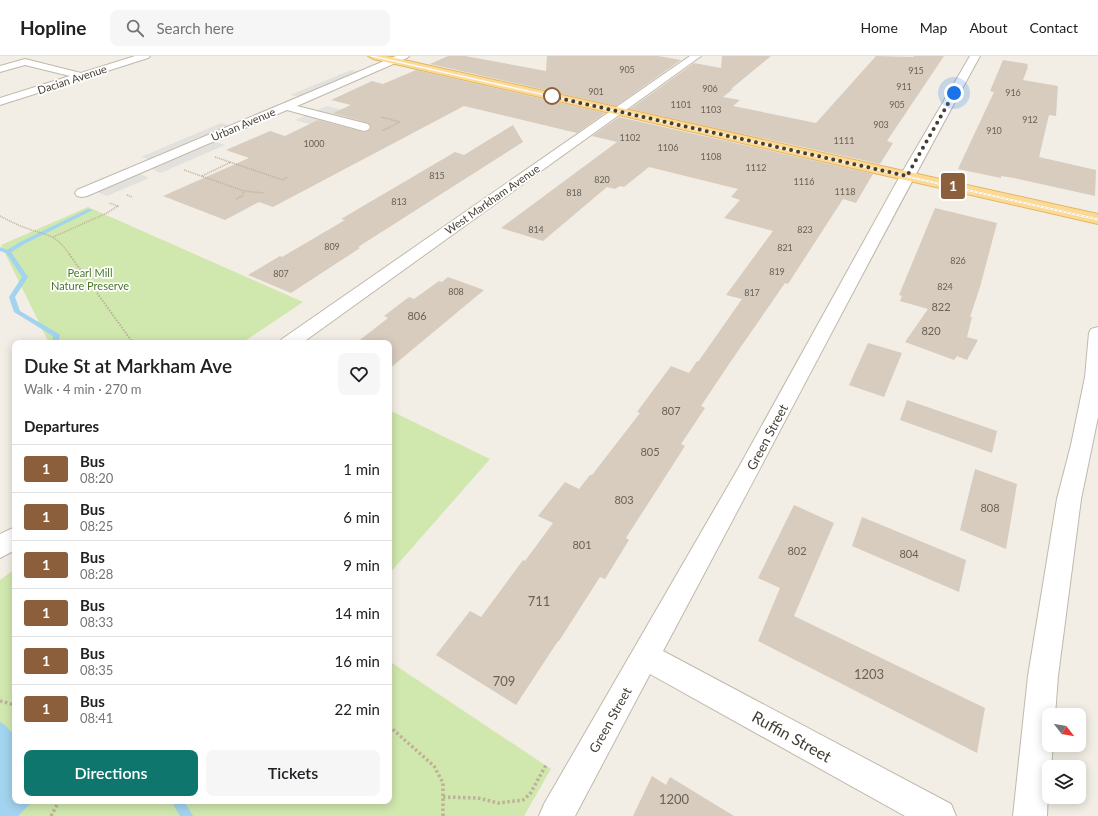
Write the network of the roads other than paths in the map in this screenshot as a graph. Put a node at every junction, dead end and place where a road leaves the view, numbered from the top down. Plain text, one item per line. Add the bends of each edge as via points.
1 (38, 56) edge
2 (145, 56) edge
3 (373, 56) edge
4 (696, 56) edge
5 (975, 56) edge
6 (399, 58) edge
7 (0, 69) edge
8 (94, 72) junction
9 (81, 76) junction
10 (0, 102) edge
11 (286, 106) junction
12 (330, 106) dead end
13 (619, 110) junction
14 (313, 113) junction
15 (364, 127) dead end
16 (907, 176) junction
17 (82, 193) dead end
18 (1098, 219) edge
19 (1098, 333) edge
20 (293, 340) edge
21 (12, 539) edge
22 (0, 547) edge
23 (645, 656) junction
24 (556, 816) edge
25 (939, 816) edge
26 (1030, 816) edge

1 - 8 street
2 - 8 street, Dacian Avenue
3 - 6 main road
4 - 13 street, West Markham Avenue
5 - 16 street, Green Street
6 - 11 street, Urban Avenue
6 - 13 main road
7 - 9 street via 25,62
8 - 9 street, Dacian Avenue
9 - 10 street, Dacian Avenue
11 - 14 street
11 - 17 street, Urban Avenue
12 - 14 street
13 - 16 main road
13 - 20 street, West Markham Avenue
14 - 15 street
16 - 18 main road
16 - 23 street, Green Street
19 - 26 street via 1095,377 1069,499 1043,676
21 - 22 street
23 - 24 street, Green Street
23 - 25 street, Ruffin Street

